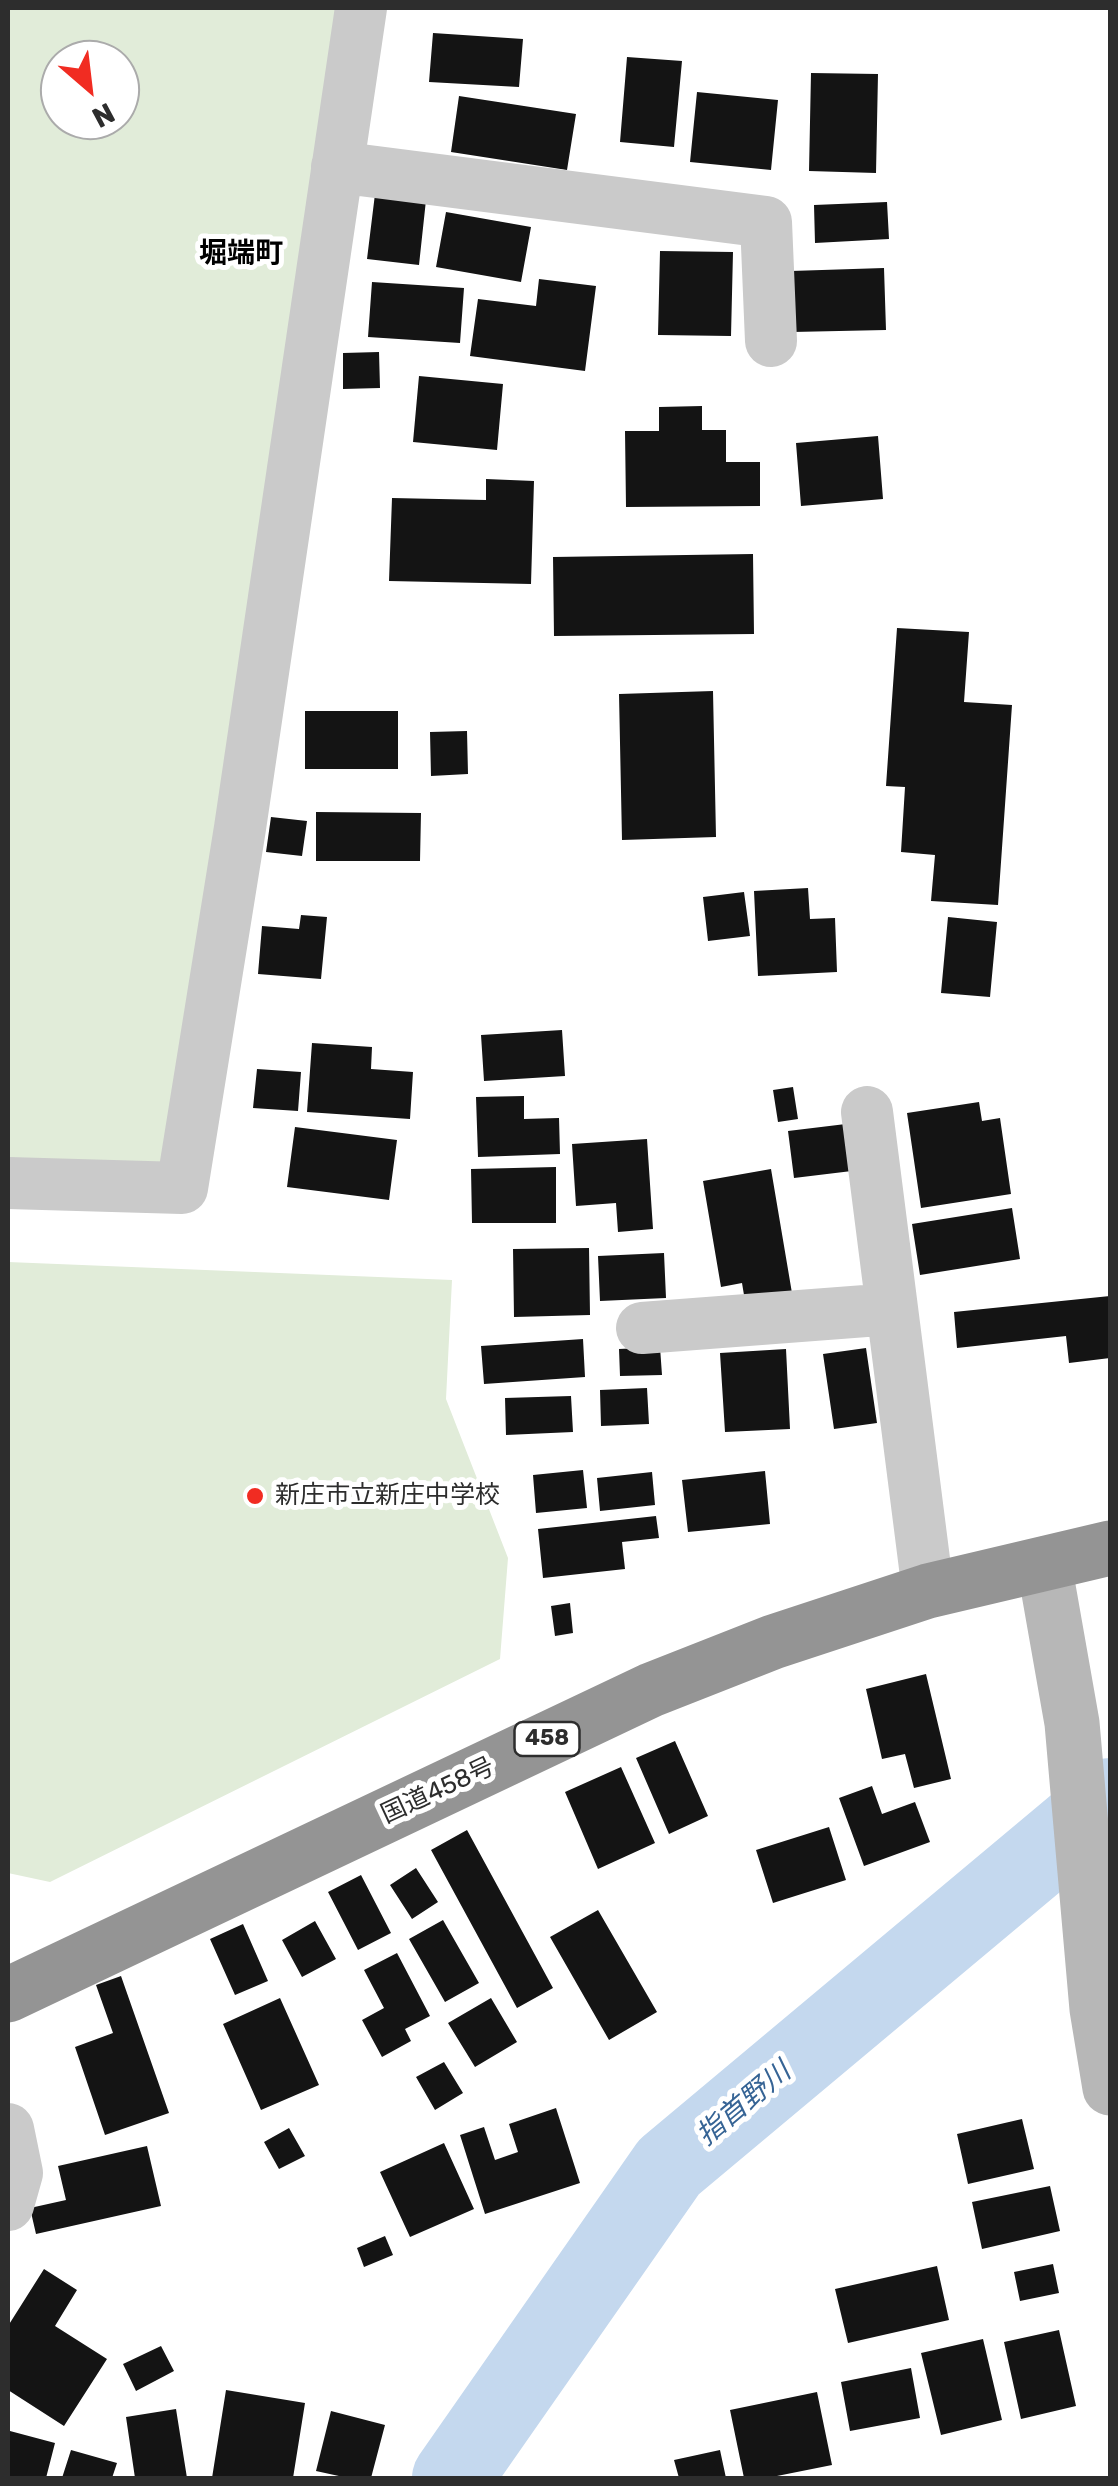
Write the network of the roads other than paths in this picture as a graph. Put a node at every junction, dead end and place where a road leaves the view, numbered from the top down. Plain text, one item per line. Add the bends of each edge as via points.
1 (361, 8) edge
2 (338, 167) junction
3 (771, 342) dead end
4 (867, 1112) dead end
5 (8, 1184) edge
6 (892, 1310) junction
7 (642, 1328) dead end
8 (1110, 1548) edge
9 (1044, 1564) junction
10 (928, 1591) junction
11 (8, 1995) edge
12 (1110, 2088) edge
13 (8, 2129) edge
14 (8, 2205) edge

1 - 2 street
2 - 3 street via 766,222
2 - 5 street via 182,1188
4 - 6 street
6 - 7 street
6 - 10 street
8 - 9 highway, 国道458号 / 458
9 - 10 highway, 国道458号 / 458
9 - 12 street via 1072,1722
10 - 11 highway, 国道458号 / 458 via 651,1690
13 - 14 street via 17,2173

